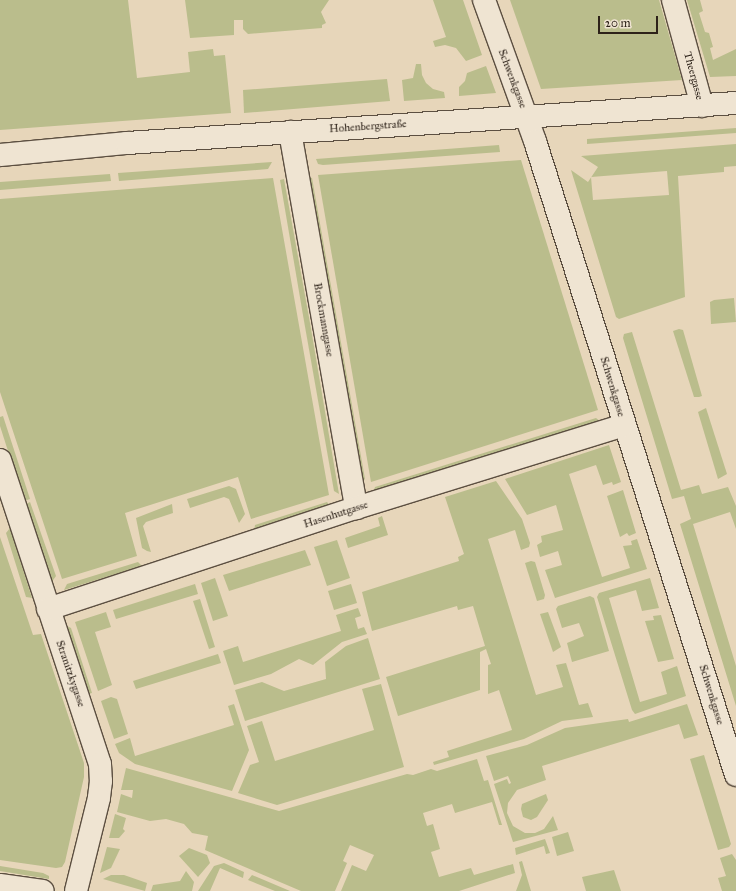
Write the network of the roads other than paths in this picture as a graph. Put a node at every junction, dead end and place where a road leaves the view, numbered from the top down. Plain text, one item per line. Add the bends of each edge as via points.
1 (484, 0) edge
2 (673, 0) edge
3 (736, 103) edge
4 (702, 106) junction
5 (526, 116) junction
6 (290, 132) junction
7 (0, 155) edge
8 (624, 425) junction
9 (0, 460) edge
10 (356, 508) junction
11 (8, 509) edge
12 (48, 609) junction
13 (736, 775) edge
14 (0, 885) edge
15 (43, 891) edge
16 (76, 891) edge

1 - 5 street, Schwenkgasse
2 - 4 street, Theergasse
3 - 4 street, Hohenbergstraße
4 - 5 street, Hohenbergstraße
5 - 6 street, Hohenbergstraße
5 - 8 street, Schwenkgasse
6 - 7 street, Hohenbergstraße
6 - 10 street, Brockmanngasse
8 - 10 street, Hasenhutgasse
8 - 13 street, Schwenkgasse
9 - 11 street, Stranitzkygasse
10 - 12 street, Hasenhutgasse
11 - 12 street, Stranitzkygasse
12 - 16 street, Stranitzkygasse via 100,764 99,798
14 - 15 street

